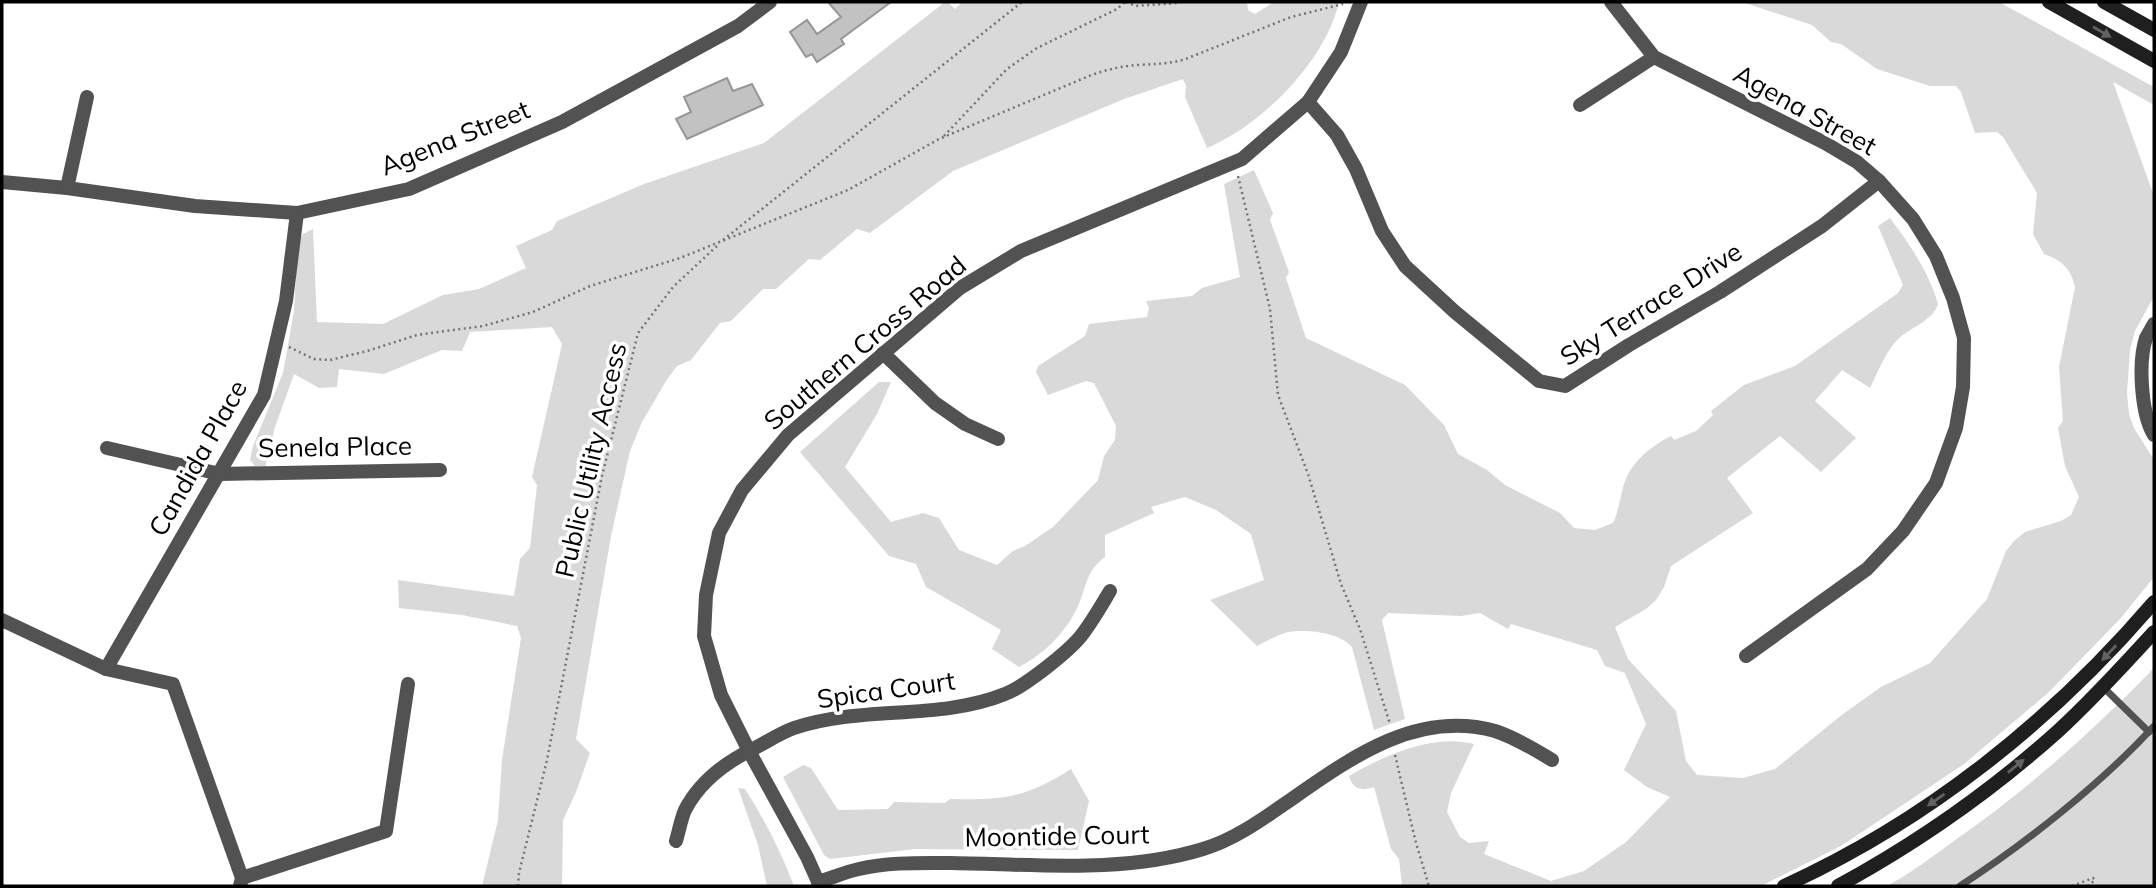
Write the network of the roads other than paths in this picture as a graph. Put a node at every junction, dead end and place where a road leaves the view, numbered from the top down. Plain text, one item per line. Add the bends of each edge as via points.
1 (770, 2) edge
2 (1611, 2) edge
3 (2049, 2) edge
4 (2104, 2) edge
5 (1360, 4) edge
6 (2154, 30) edge
7 (1654, 57) junction
8 (2154, 61) edge
9 (87, 97) dead end
10 (1308, 103) junction
11 (1580, 105) dead end
12 (1879, 181) junction
13 (2, 182) edge
14 (67, 188) junction
15 (297, 213) junction
16 (2154, 324) edge
17 (883, 353) junction
18 (2154, 435) edge
19 (998, 439) dead end
20 (107, 448) dead end
21 (440, 470) dead end
22 (220, 474) junction
23 (1110, 591) dead end
24 (2154, 602) edge
25 (2, 620) edge
26 (2154, 632) edge
27 (1746, 656) dead end
28 (106, 669) junction
29 (408, 684) dead end
30 (2103, 687) junction
31 (2151, 729) edge
32 (749, 751) junction
33 (1552, 760) dead end
34 (676, 841) dead end
35 (1808, 881) edge
36 (241, 882) edge
37 (819, 884) edge
38 (1784, 886) edge
39 (1838, 886) edge
40 (1960, 886) edge

1 - 15 street, Agena Street via 738,26 562,122 409,189
2 - 7 street, Agena Street
3 -> 8 main road
4 - 6 main road
5 - 10 street, Southern Cross Road via 1341,52
7 - 11 street
7 - 12 street, Agena Street via 1825,143
9 - 14 street
10 - 12 street, Sky Terrace Drive via 1337,135 1382,231 1405,266 1539,381 1565,386 1822,226
10 - 17 street, Southern Cross Road via 1235,162 1021,251 960,288
12 - 27 street, Agena Street via 1913,219 1936,256 1953,298 1964,338 1956,428 1936,483 1903,531 1867,569
13 - 14 street, Agena Street
14 - 15 street, Agena Street via 195,206
15 - 22 street, Candida Place via 286,301 264,395
16 - 18 street via 2146,339 2141,390
17 - 19 street via 935,403
17 - 32 street, Southern Cross Road via 788,435 742,490 719,533 706,595 704,636 721,695
20 - 22 street, Senela Place
21 - 22 street, Senela Place
22 - 28 street, Candida Place
23 - 32 street, Spica Court via 1081,637 1007,694 965,705 841,718 794,728
24 -> 35 main road via 2087,677 2034,725 1963,781
25 - 28 street
26 - 30 main road
28 - 36 street via 173,684
29 - 36 street via 386,831
30 - 31 lane
39 -> 30 main road via 1965,807 2057,732
31 - 40 lane via 2075,799
32 - 34 street, Spica Court via 702,786 685,811
32 - 37 street, Southern Cross Road
33 - 37 street, Moontide Court via 1496,732 1459,725 1433,728 1368,749 1250,828 1204,849 1148,862 1096,865 912,863 859,869
35 - 38 main road

